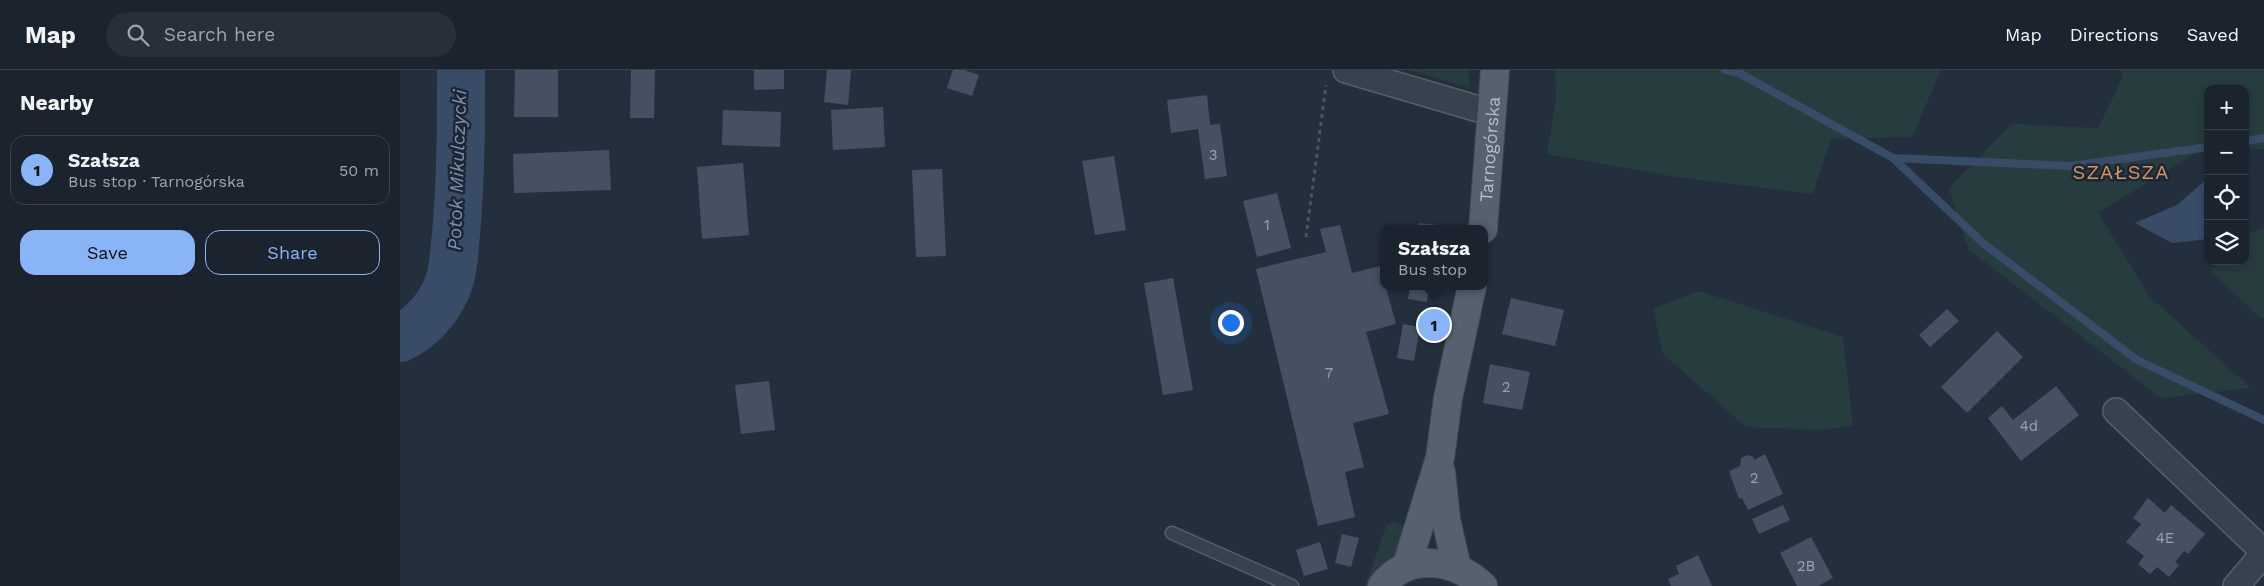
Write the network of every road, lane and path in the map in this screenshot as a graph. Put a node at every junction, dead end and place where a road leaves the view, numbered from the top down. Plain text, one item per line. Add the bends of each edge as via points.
1 (1495, 72) edge
2 (1337, 75) edge
3 (1492, 113) junction
4 (1483, 225) edge
5 (1306, 237) dead end
6 (1471, 290) edge
7 (2116, 411) dead end
8 (1440, 458) junction
9 (1172, 533) dead end
10 (2264, 552) edge
11 (1407, 565) junction
12 (1457, 568) junction
13 (1292, 586) edge
14 (1382, 586) edge
15 (1483, 586) edge
16 (2236, 586) edge

1 - 3 main road, Tarnogórska
2 - 3 street
2 - 5 path
3 - 4 main road, Tarnogórska
6 - 8 main road via 1448,398
7 - 10 street
8 - 11 main road
8 - 12 main road via 1446,520
9 - 13 lane
10 - 16 street
11 - 12 main road via 1432,563
11 - 14 main road
12 - 15 main road

